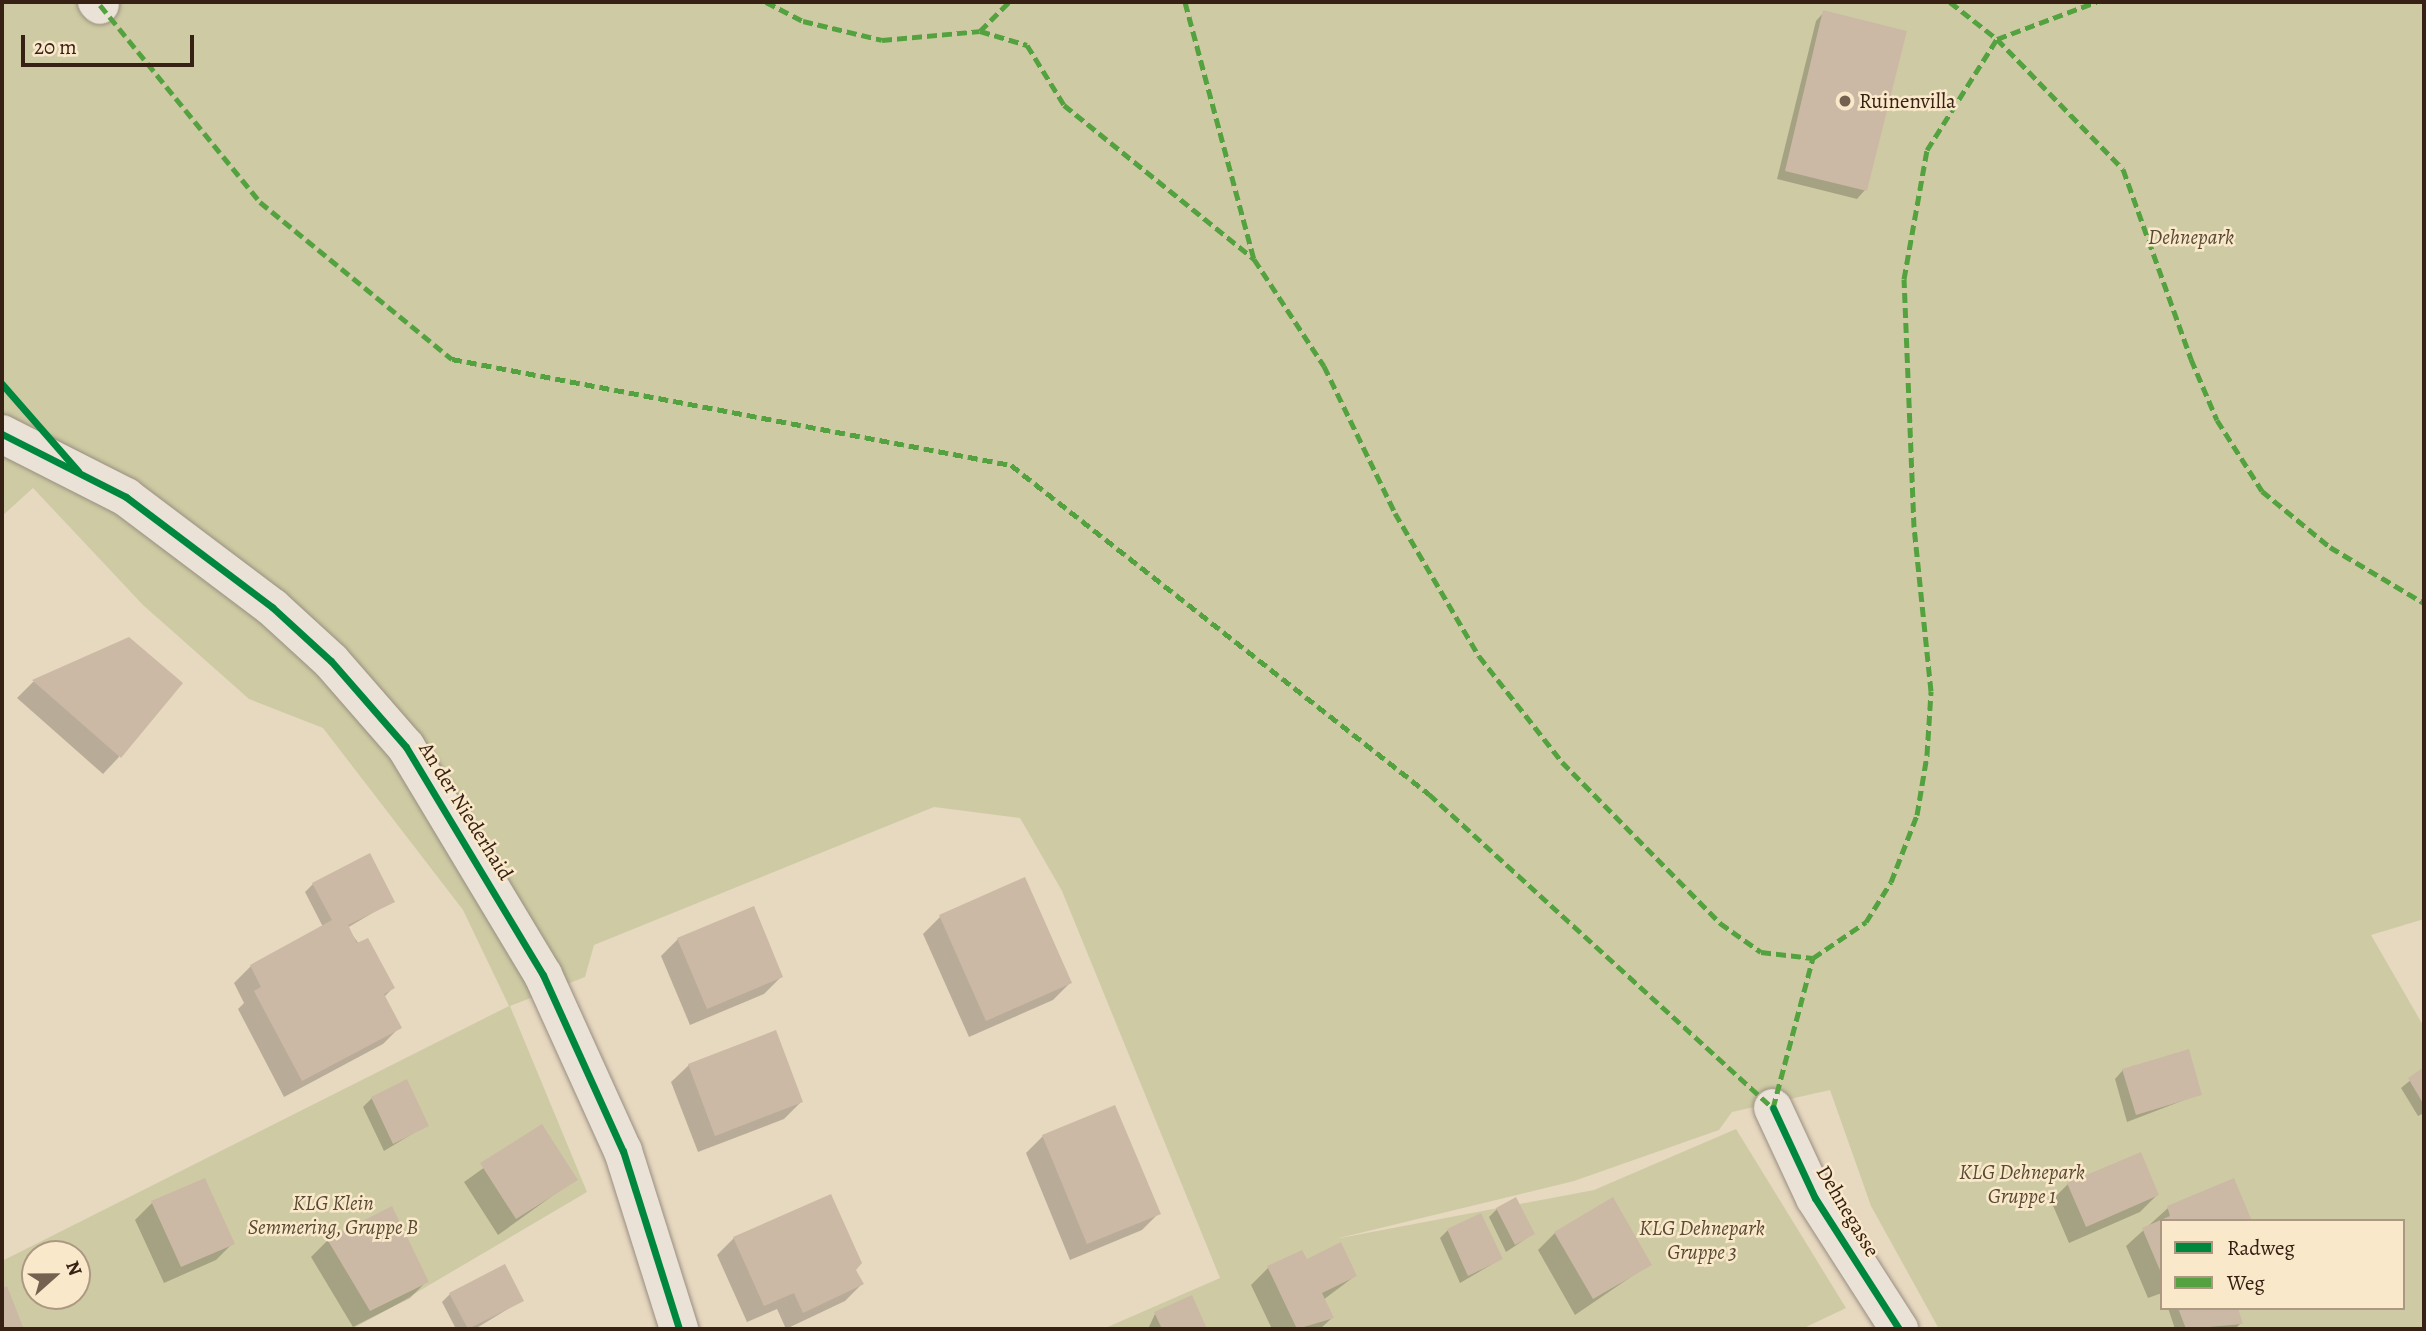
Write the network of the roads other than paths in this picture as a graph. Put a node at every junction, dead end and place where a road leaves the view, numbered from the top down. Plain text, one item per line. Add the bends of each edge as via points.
1 (2, 434) edge
2 (1773, 1108) dead end
3 (679, 1329) edge
4 (1899, 1329) edge

1 - 3 street, An der Niederhaid via 126,498 272,607 331,661 406,747 543,975 623,1151
2 - 4 street, Dehnegasse via 1815,1198

